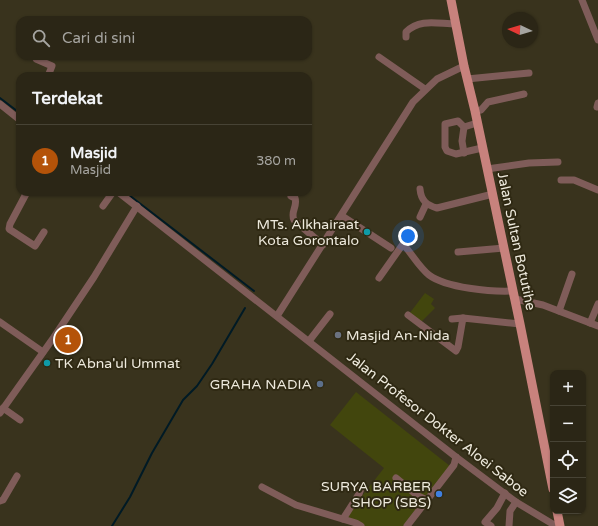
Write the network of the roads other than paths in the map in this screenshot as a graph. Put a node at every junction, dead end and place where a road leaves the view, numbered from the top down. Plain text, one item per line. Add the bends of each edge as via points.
1 (451, 0) edge
2 (582, 0) edge
3 (456, 24) junction
4 (406, 37) dead end
5 (598, 40) edge
6 (379, 57) dead end
7 (40, 60) edge
8 (464, 66) junction
9 (50, 72) edge
10 (529, 73) dead end
11 (467, 79) junction
12 (425, 89) junction
13 (524, 94) dead end
14 (0, 104) edge
15 (475, 111) junction
16 (16, 116) edge
17 (477, 123) junction
18 (464, 127) junction
19 (482, 148) junction
20 (464, 153) junction
21 (558, 162) dead end
22 (487, 169) junction
23 (561, 180) dead end
24 (420, 189) dead end
25 (598, 190) edge
26 (493, 194) junction
27 (25, 196) edge
28 (110, 196) edge
29 (123, 196) edge
30 (291, 196) dead end
31 (426, 204) junction
32 (102, 206) dead end
33 (137, 206) junction
34 (342, 216) junction
35 (420, 218) dead end
36 (44, 232) dead end
37 (323, 245) junction
38 (391, 248) dead end
39 (504, 248) junction
40 (458, 252) dead end
41 (572, 274) dead end
42 (380, 278) dead end
43 (514, 295) junction
44 (598, 304) edge
45 (560, 311) junction
46 (330, 314) dead end
47 (408, 315) dead end
48 (277, 316) junction
49 (463, 318) junction
50 (452, 319) dead end
51 (0, 322) edge
52 (590, 323) junction
53 (520, 324) junction
54 (598, 326) edge
55 (309, 341) junction
56 (43, 352) junction
57 (1, 411) edge
58 (20, 420) dead end
59 (456, 457) junction
60 (17, 476) dead end
61 (396, 478) dead end
62 (551, 478) edge
63 (362, 486) dead end
64 (262, 487) dead end
65 (505, 493) junction
66 (427, 500) junction
67 (0, 501) edge
68 (516, 502) junction
69 (497, 508) junction
70 (509, 514) junction
71 (558, 514) edge
72 (343, 519) junction
73 (362, 526) edge
74 (407, 526) edge
75 (491, 526) edge
76 (509, 526) edge
77 (556, 526) edge
78 (560, 526) edge

1 - 3 main road, Jalan Sultan Botutihe
2 - 5 street
3 - 4 street via 415,25 406,32
3 - 8 main road, Jalan Sultan Botutihe
6 - 12 street
7 - 9 street via 52,66
8 - 11 main road, Jalan Sultan Botutihe
8 - 12 street via 437,79
10 - 11 street
11 - 15 main road, Jalan Sultan Botutihe
12 - 34 street via 413,102
13 - 15 street via 488,102 481,110
14 - 16 street
15 - 17 main road, Jalan Sultan Botutihe
17 - 18 street
17 - 19 main road, Jalan Sultan Botutihe
18 - 20 street
18 - 20 street via 458,121 446,123 444,141 447,151
19 - 20 street
19 - 22 main road, Jalan Sultan Botutihe
21 - 22 street
22 - 26 main road, Jalan Sultan Botutihe
23 - 25 street via 574,180
24 - 31 street
26 - 31 street via 440,208
26 - 39 main road, Jalan Sultan Botutihe
27 - 36 street via 9,229 34,246
28 - 32 street
29 - 33 street, Jalan Profesor Dokter Aloei Saboe
30 - 37 street via 295,198 296,205 293,211 294,220
31 - 35 street
33 - 48 street, Jalan Profesor Dokter Aloei Saboe via 244,293
33 - 56 street via 94,277
34 - 37 street
34 - 38 street
37 - 48 street
39 - 40 street
39 - 43 main road, Jalan Sultan Botutihe
41 - 45 street
42 - 43 street via 403,244 426,272 434,277 475,290
43 - 45 street
43 - 53 main road, Jalan Sultan Botutihe
44 - 52 street
45 - 52 street
46 - 55 street
47 - 49 street via 456,351
48 - 55 street, Jalan Profesor Dokter Aloei Saboe
49 - 50 street
49 - 53 street
51 - 56 street
52 - 54 street
53 - 62 main road, Jalan Sultan Botutihe
55 - 59 street, Jalan Profesor Dokter Aloei Saboe
56 - 57 street
57 - 58 street
59 - 65 street, Jalan Profesor Dokter Aloei Saboe
59 - 66 street via 454,465
60 - 67 street via 4,500
61 - 66 street
63 - 72 street
64 - 72 street via 296,505
65 - 68 street, Jalan Profesor Dokter Aloei Saboe
65 - 69 street
66 - 74 street
68 - 70 street
68 - 77 street, Jalan Profesor Dokter Aloei Saboe
69 - 70 street
69 - 75 street via 485,522
70 - 76 street
71 - 78 main road
72 - 73 street

